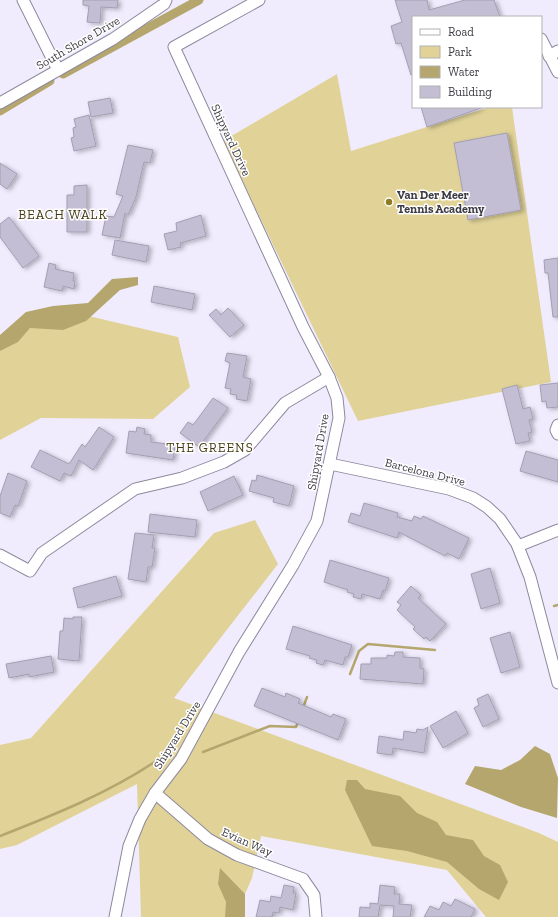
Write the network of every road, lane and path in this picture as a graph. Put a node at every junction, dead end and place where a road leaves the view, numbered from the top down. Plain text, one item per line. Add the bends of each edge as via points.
1 (23, 0) edge
2 (166, 0) edge
3 (259, 0) edge
4 (542, 41) edge
5 (555, 61) edge
6 (58, 70) junction
7 (0, 103) edge
8 (329, 377) junction
9 (558, 425) edge
10 (558, 434) edge
11 (330, 464) junction
12 (558, 530) edge
13 (518, 546) junction
14 (0, 555) edge
15 (558, 683) edge
16 (155, 793) junction
17 (115, 917) edge
18 (316, 917) edge

1 - 6 street
2 - 6 street, South Shore Drive via 164,4 113,39
3 - 8 street, Shipyard Drive via 174,47
4 - 5 street
6 - 7 street, South Shore Drive
8 - 11 street, Shipyard Drive via 337,398 339,418
8 - 14 street via 285,403 245,450 224,462 182,478 135,489 42,553 30,571
9 - 10 street
11 - 13 street, Barcelona Drive via 449,489 473,498 500,519
11 - 16 street, Shipyard Drive via 317,521 239,652 180,759
12 - 13 street
13 - 15 street, Barcelona Drive via 530,577
16 - 17 street, Shipyard Drive via 140,819 129,846
16 - 18 street, Evian Way via 208,839 237,854 303,879 314,895

